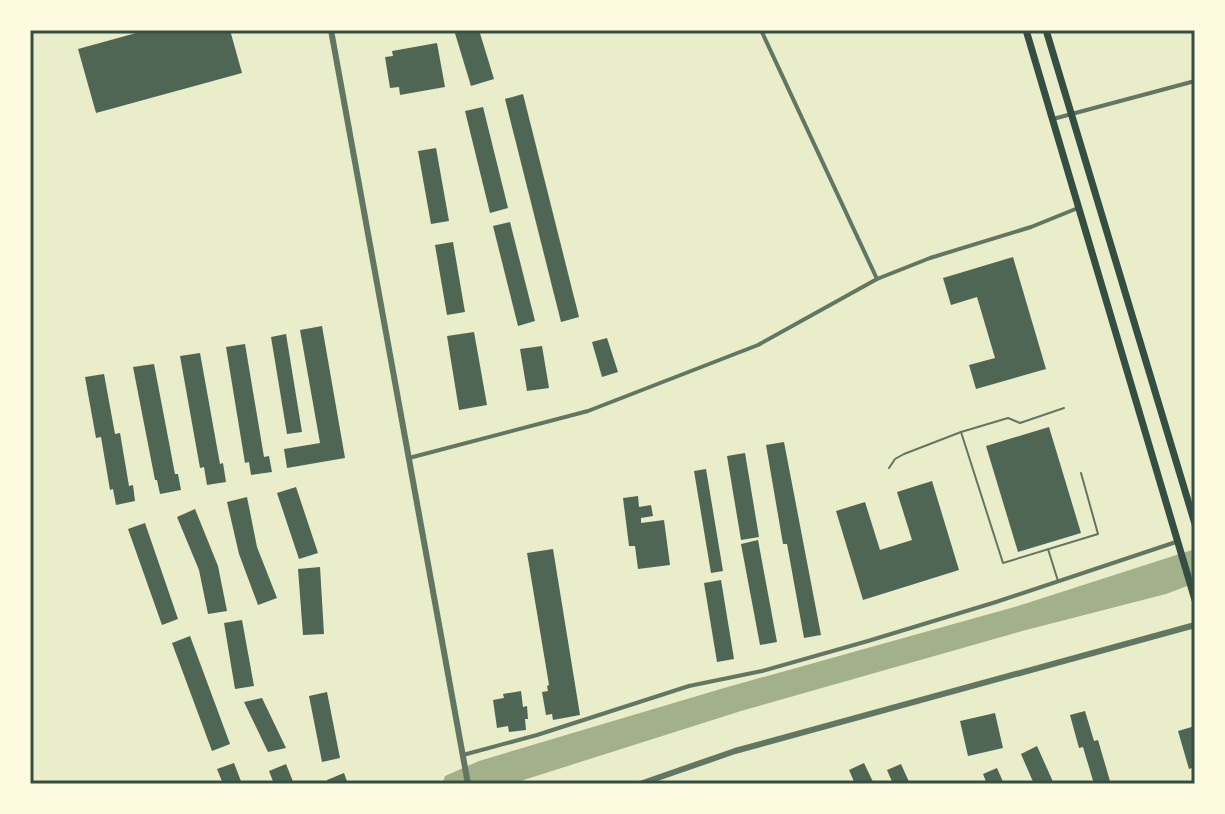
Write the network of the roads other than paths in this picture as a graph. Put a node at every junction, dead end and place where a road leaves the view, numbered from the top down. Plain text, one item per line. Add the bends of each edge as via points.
1 (331, 30) edge
2 (761, 30) edge
3 (1026, 30) edge
4 (1046, 30) edge
5 (1195, 81) edge
6 (1071, 114) junction
7 (1053, 119) junction
8 (1080, 207) junction
9 (877, 279) junction
10 (1064, 408) dead end
11 (961, 432) junction
12 (409, 458) junction
13 (889, 468) dead end
14 (1081, 473) dead end
15 (1195, 524) edge
16 (1177, 545) junction
17 (1048, 549) junction
18 (1058, 582) junction
19 (1194, 598) edge
20 (1195, 625) edge
21 (463, 755) junction
22 (468, 784) edge
23 (640, 784) edge

1 - 12 street
2 - 9 street
3 - 7 main road
4 - 6 main road
5 - 6 street
6 - 7 street
6 - 15 main road
7 - 8 main road
8 - 9 street
8 - 16 main road
9 - 12 street via 758,345 588,411
10 - 11 lane via 1020,423 1008,418
11 - 13 lane via 904,454
11 - 17 lane via 1003,563
12 - 21 street
14 - 17 lane via 1098,534
16 - 18 street
16 - 19 main road
17 - 18 lane
18 - 21 street
20 - 23 street via 735,751
21 - 22 street

